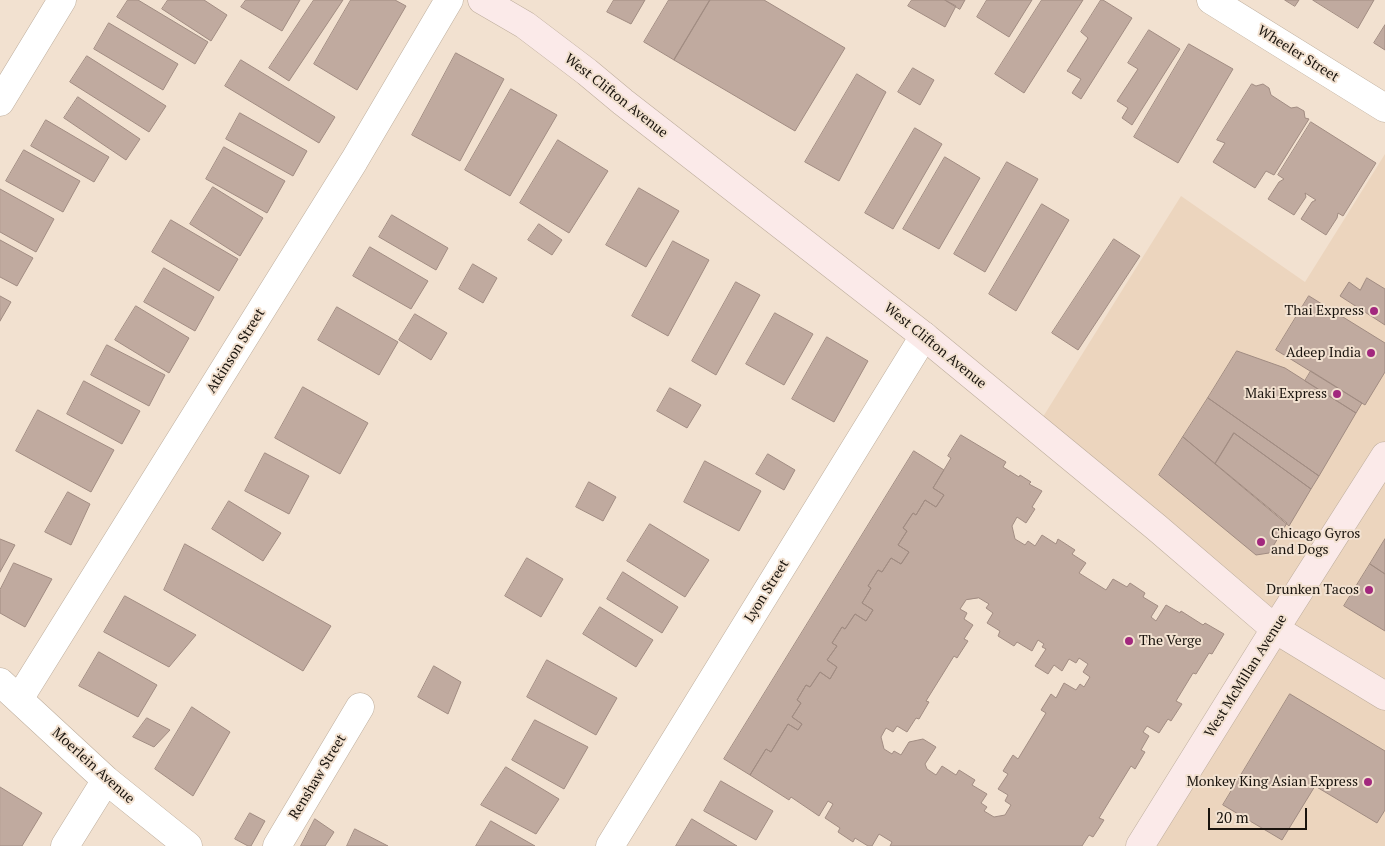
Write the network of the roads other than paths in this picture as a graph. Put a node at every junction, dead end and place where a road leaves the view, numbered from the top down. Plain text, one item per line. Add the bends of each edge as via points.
1 (62, 0) edge
2 (449, 0) edge
3 (482, 0) edge
4 (1211, 0) edge
5 (0, 102) edge
6 (1385, 108) edge
7 (924, 336) junction
8 (1385, 456) edge
9 (1275, 629) junction
10 (9, 690) edge
11 (1385, 696) edge
12 (360, 707) dead end
13 (106, 780) junction
14 (65, 846) edge
15 (188, 846) edge
16 (277, 846) edge
17 (610, 846) edge
18 (1140, 846) edge

1 - 5 street
2 - 10 street, Atkinson Street via 354,161
3 - 7 main road, West Clifton Avenue via 524,25 587,72
4 - 6 street, Wheeler Street
7 - 9 main road, West Clifton Avenue
7 - 17 street, Lyon Street
8 - 9 main road, West McMillan Avenue
9 - 11 main road, West Clifton Avenue
9 - 18 main road, West McMillan Avenue
10 - 13 street, Moerlein Avenue
12 - 16 street, Renshaw Street
13 - 14 street
13 - 15 street, Moerlein Avenue

